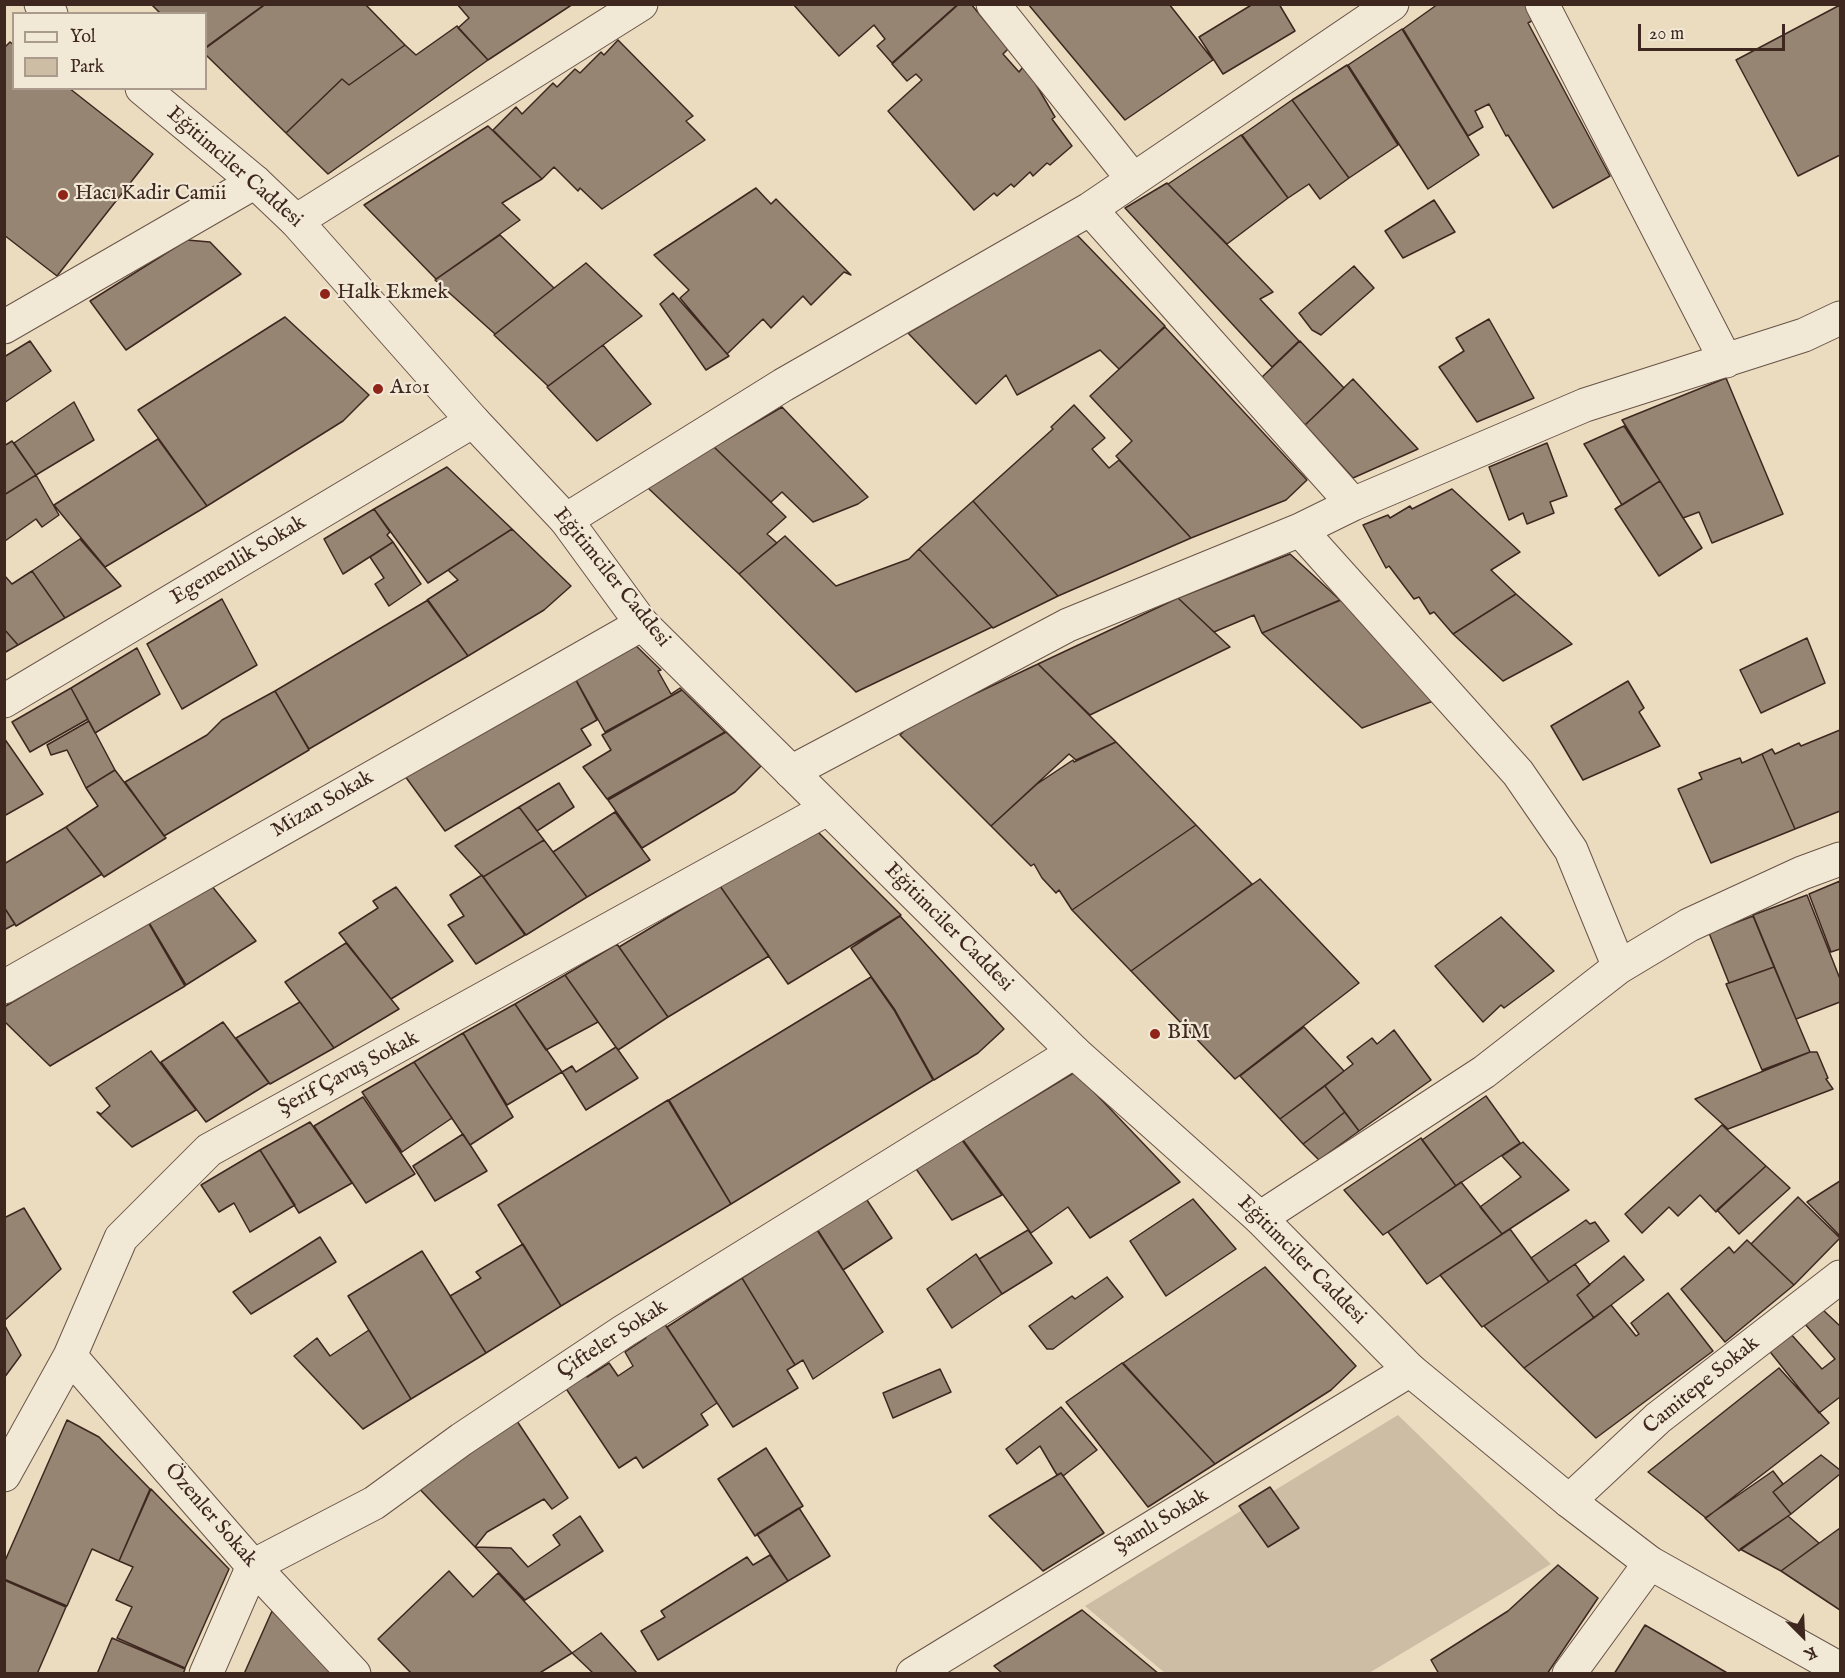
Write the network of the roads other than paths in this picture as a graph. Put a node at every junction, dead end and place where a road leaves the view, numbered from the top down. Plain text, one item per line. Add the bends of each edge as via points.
1 (641, 4) edge
2 (993, 4) edge
3 (1392, 4) edge
4 (1542, 4) edge
5 (144, 90) edge
6 (1132, 178) junction
7 (255, 182) junction
8 (1090, 208) junction
9 (296, 220) junction
10 (1840, 318) edge
11 (4, 327) edge
12 (1726, 361) junction
13 (473, 421) junction
14 (1353, 504) junction
15 (566, 519) junction
16 (1300, 530) junction
17 (642, 624) junction
18 (4, 700) edge
19 (792, 772) junction
20 (827, 809) junction
21 (1840, 859) edge
22 (1619, 967) junction
23 (4, 987) edge
24 (1074, 1052) junction
25 (1260, 1218) junction
26 (1840, 1277) edge
27 (70, 1356) junction
28 (1410, 1370) junction
29 (4, 1474) edge
30 (1569, 1501) junction
31 (1650, 1563) junction
32 (253, 1566) junction
33 (1833, 1669) edge
34 (206, 1674) edge
35 (354, 1674) edge
36 (913, 1674) edge
37 (1569, 1674) edge

1 - 9 street
2 - 6 street
3 - 6 street
4 - 12 street
5 - 7 street, Eğitimciler Caddesi
6 - 8 street
7 - 9 street, Eğitimciler Caddesi
7 - 11 street
8 - 14 street
8 - 15 street via 783,386
9 - 13 street, Eğitimciler Caddesi
10 - 12 street via 1804,335
12 - 14 street via 1585,405
13 - 15 street, Eğitimciler Caddesi
13 - 18 street, Egemenlik Sokak
14 - 16 street
15 - 17 street, Eğitimciler Caddesi
16 - 19 street via 1068,625
16 - 22 street via 1518,773 1571,850
17 - 19 street, Eğitimciler Caddesi
17 - 23 street, Mizan Sokak
19 - 20 street, Eğitimciler Caddesi
20 - 24 street, Eğitimciler Caddesi
20 - 27 street, Şerif Çavuş Sokak via 209,1150 121,1238
21 - 22 street via 1689,925
22 - 25 street via 1485,1072
24 - 25 street, Eğitimciler Caddesi
24 - 32 street, Çifteler Sokak via 624,1331 374,1503
25 - 28 street, Eğitimciler Caddesi
26 - 30 street, Camitepe Sokak via 1658,1418
27 - 29 street, Şerif Çavuş Sokak
27 - 32 street, Özenler Sokak
28 - 30 street, Eğitimciler Caddesi
28 - 36 street, Şamlı Sokak
30 - 31 street, Eğitimciler Caddesi
31 - 33 street, Eğitimciler Caddesi
31 - 37 street
32 - 34 street
32 - 35 street, Özenler Sokak

